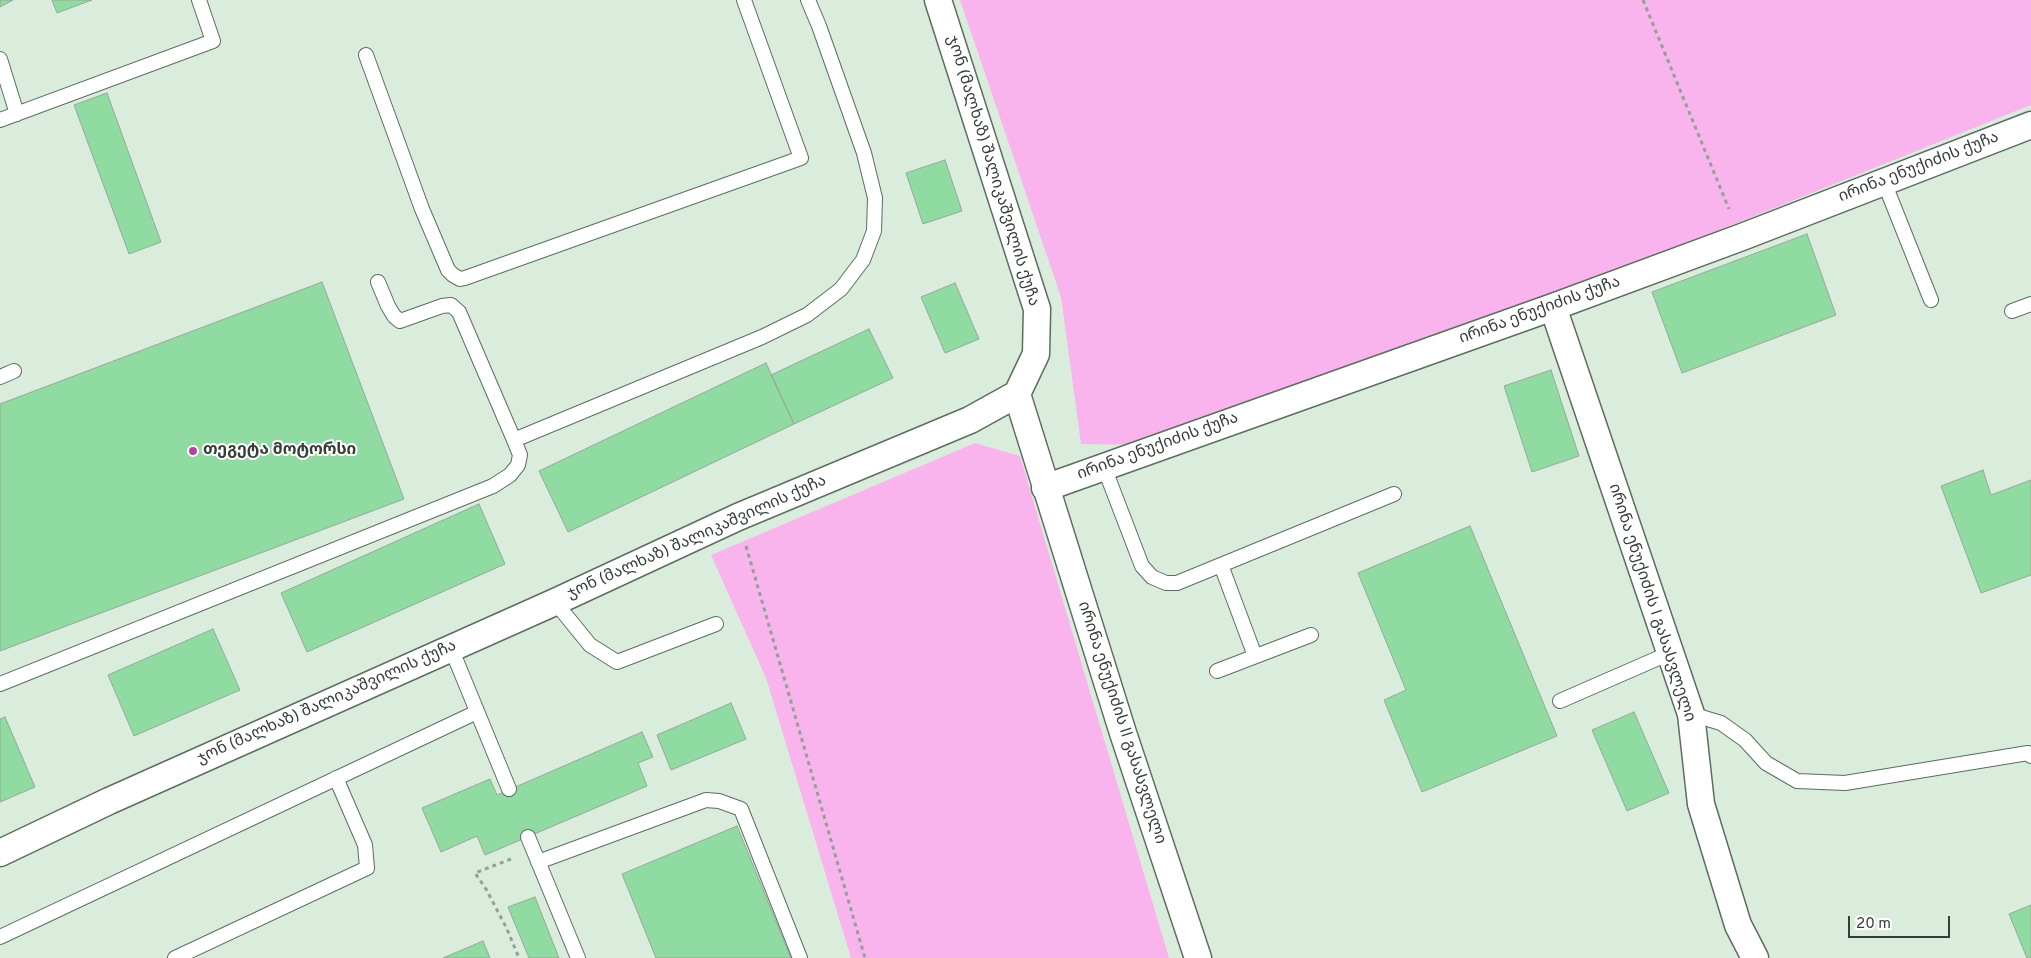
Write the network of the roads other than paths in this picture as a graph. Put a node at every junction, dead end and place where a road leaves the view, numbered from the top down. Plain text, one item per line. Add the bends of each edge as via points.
1 (199, 0) edge
2 (744, 0) edge
3 (808, 0) edge
4 (938, 0) edge
5 (366, 55) dead end
6 (0, 59) edge
7 (17, 114) junction
8 (0, 120) edge
9 (2031, 125) edge
10 (1884, 182) junction
11 (378, 282) dead end
12 (1931, 300) dead end
13 (2031, 304) edge
14 (1553, 307) junction
15 (2012, 311) dead end
16 (14, 371) dead end
17 (0, 377) edge
18 (1016, 394) junction
19 (514, 440) junction
20 (1104, 467) junction
21 (1045, 488) junction
22 (1394, 494) dead end
23 (1221, 565) junction
24 (555, 602) junction
25 (716, 624) dead end
26 (1311, 635) dead end
27 (451, 648) junction
28 (1670, 653) junction
29 (1255, 656) junction
30 (1217, 670) dead end
31 (0, 684) edge
32 (1560, 701) dead end
33 (477, 712) junction
34 (1690, 714) junction
35 (2030, 752) edge
36 (336, 778) junction
37 (509, 789) dead end
38 (528, 837) dead end
39 (0, 853) edge
40 (535, 856) junction
41 (0, 937) edge
42 (174, 958) edge
43 (578, 958) edge
44 (800, 958) edge
45 (1198, 958) edge
46 (1755, 958) edge

1 - 7 lane via 213,40
2 - 5 lane via 800,158 460,279 448,270 422,209
3 - 19 lane via 864,153 875,198 874,231 862,260 841,290 800,318 762,337
4 - 18 street, ჯონ (მალხაზ) შალიკაშვილის ქუჩა via 1037,309 1036,354
6 - 7 lane
7 - 8 lane
9 - 10 street, ირინა ენუქიძის ქუჩა
10 - 12 lane
10 - 14 street, ირინა ენუქიძის ქუჩა
11 - 19 lane via 388,306 400,321 442,306 451,305 459,312
13 - 15 lane
14 - 20 street, ირინა ენუქიძის ქუჩა
14 - 28 street, ირინა ენუქიძის I გასასვლელი
16 - 17 lane
18 - 21 street, ირინა ენუქიძის II გასასვლელი
18 - 24 street, ჯონ (მალხაზ) შალიკაშვილის ქუჩა via 970,420 738,517
19 - 31 lane via 520,455 518,465 510,476 493,486
20 - 21 street, ირინა ენუქიძის ქუჩა
20 - 23 lane via 1142,566 1152,576 1166,583 1177,583
21 - 45 street, ირინა ენუქიძის II გასასვლელი
22 - 23 lane
23 - 29 lane
24 - 25 lane via 590,646 617,662
24 - 27 street, ჯონ (მალხაზ) შალიკაშვილის ქუჩა
26 - 29 lane
27 - 33 lane
27 - 39 street, ჯონ (მალხაზ) შალიკაშვილის ქუჩა
28 - 32 lane
28 - 34 street, ირინა ენუქიძის I გასასვლელი
29 - 30 lane
33 - 36 lane
33 - 37 lane
34 - 35 lane via 1721,723 1745,740 1766,763 1797,781 1845,783
34 - 46 street, ირინა ენუქიძის I გასასვლელი via 1701,804 1738,925
36 - 41 lane
36 - 42 lane via 365,845 367,868
38 - 40 lane
40 - 43 lane
40 - 44 lane via 706,800 741,809

